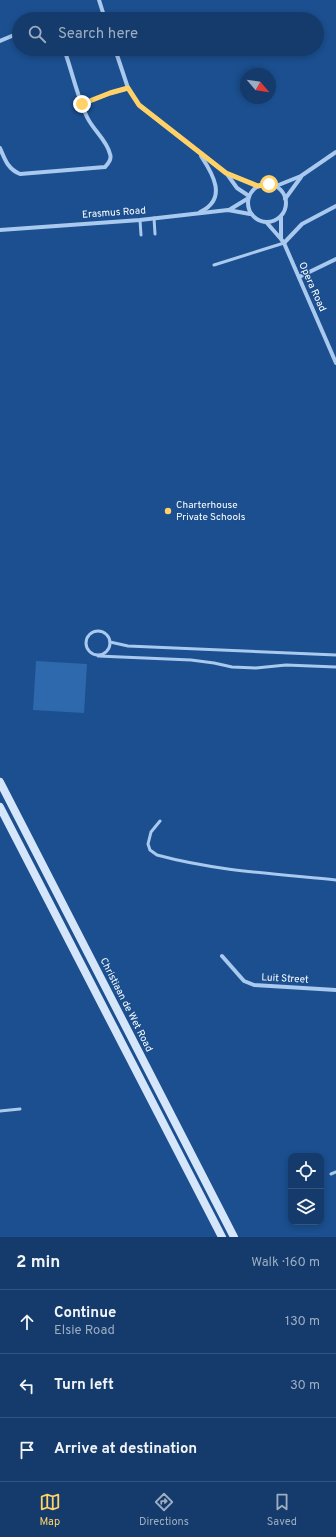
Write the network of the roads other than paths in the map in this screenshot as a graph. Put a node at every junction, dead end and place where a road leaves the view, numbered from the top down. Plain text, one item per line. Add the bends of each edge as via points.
1 (99, 0) edge
2 (103, 12) edge
3 (12, 36) edge
4 (0, 41) edge
5 (66, 56) edge
6 (117, 56) edge
7 (128, 88) junction
8 (82, 104) junction
9 (0, 148) edge
10 (336, 152) edge
11 (200, 154) junction
12 (226, 173) junction
13 (301, 176) junction
14 (258, 186) junction
15 (276, 186) junction
16 (248, 198) junction
17 (285, 199) junction
18 (336, 206) edge
19 (228, 210) junction
20 (195, 214) junction
21 (250, 214) junction
22 (281, 217) junction
23 (154, 218) junction
24 (140, 220) junction
25 (267, 223) junction
26 (0, 230) edge
27 (155, 234) dead end
28 (141, 235) dead end
29 (281, 239) junction
30 (284, 243) junction
31 (336, 259) edge
32 (214, 265) dead end
33 (299, 277) junction
34 (336, 363) edge
35 (110, 642) junction
36 (336, 655) edge
37 (98, 656) junction
38 (336, 667) edge
39 (0, 782) edge
40 (0, 807) edge
41 (160, 821) dead end
42 (336, 880) edge
43 (222, 956) dead end
44 (336, 990) edge
45 (20, 1109) dead end
46 (0, 1111) edge
47 (336, 1172) edge
48 (332, 1174) dead end
49 (222, 1237) edge
50 (234, 1237) edge

1 - 2 street
3 - 4 street
5 - 8 street
6 - 7 street
7 - 8 street
7 - 11 street via 139,105
8 - 9 street via 93,128 111,155 105,167 20,174 8,167
10 - 13 street
11 - 12 street
11 - 20 street via 214,176 216,193 206,209
12 - 14 street
12 - 16 street
13 - 15 street
13 - 17 street
14 - 15 street
14 - 16 street via 252,190
15 - 17 street
16 - 19 street, Erasmus Road
16 - 21 street via 247,208
17 - 22 street via 286,207
18 - 30 street via 302,224
19 - 20 street, Erasmus Road
19 - 21 street, Erasmus Road
20 - 23 street, Erasmus Road
21 - 25 street via 255,219
22 - 25 street
22 - 29 street
23 - 24 street, Erasmus Road
23 - 27 lane
24 - 26 street, Erasmus Road
24 - 28 lane
25 - 29 street, Opera Road
29 - 30 street, Opera Road
30 - 32 lane
30 - 33 street, Opera Road
31 - 33 street
33 - 34 street, Opera Road
35 - 36 lane via 128,646
35 - 37 lane via 108,649
35 - 37 lane via 100,631 89,635 86,646 91,653
37 - 38 lane via 191,660 232,667
39 - 50 main road, Christiaan de Wet Road
40 - 49 main road, Christiaan de Wet Road
41 - 42 lane via 151,832 148,844 150,850 157,855 273,875
43 - 44 street, Luit Street via 244,980 254,985
45 - 46 lane
47 - 48 lane

